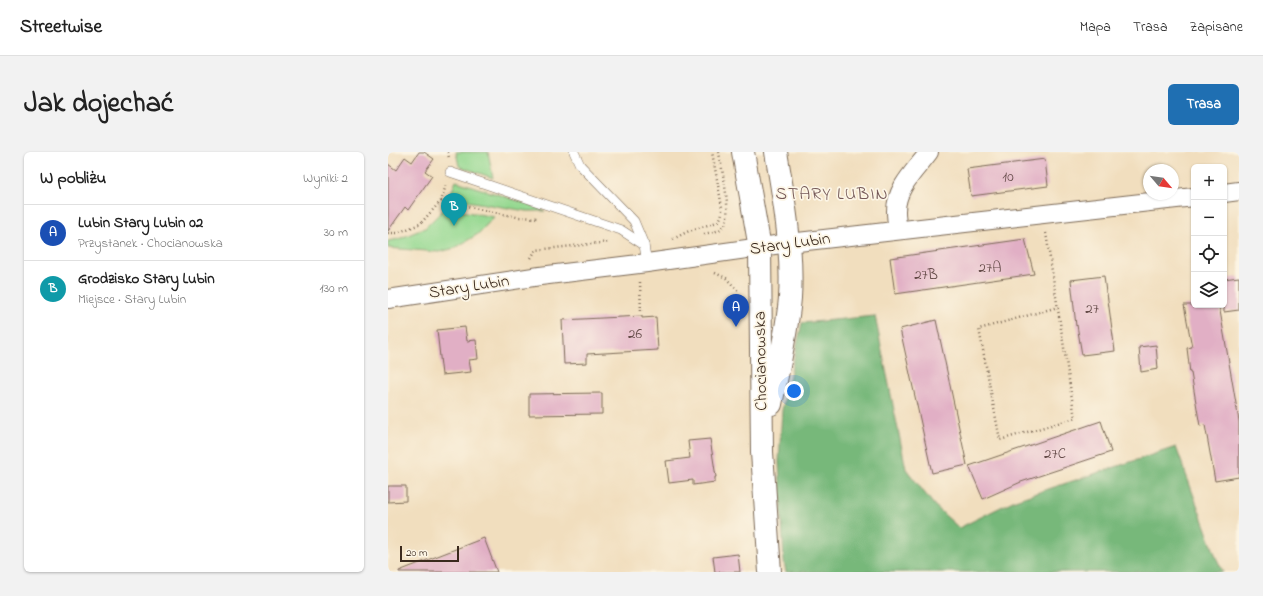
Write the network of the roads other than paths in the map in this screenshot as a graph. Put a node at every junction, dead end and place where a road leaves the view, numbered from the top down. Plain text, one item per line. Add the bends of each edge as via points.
1 (574, 152) edge
2 (743, 152) edge
3 (776, 152) edge
4 (927, 153) edge
5 (450, 172) road end
6 (1239, 191) edge
7 (1227, 193) edge
8 (1191, 197) edge
9 (898, 230) junction
10 (789, 243) junction
11 (644, 245) junction
12 (760, 248) junction
13 (647, 264) junction
14 (388, 299) edge
15 (762, 452) junction
16 (770, 572) edge

1 - 11 lane via 580,165 634,221
2 - 12 street, Chocianowska
3 - 10 street, Chocianowska
4 - 9 street via 897,199
5 - 11 lane via 620,230
6 - 7 street
8 - 9 street, Stary Lubin
9 - 10 street, Stary Lubin
10 - 12 street, Stary Lubin
10 - 15 street, Chocianowska via 790,298
11 - 13 lane
12 - 13 street, Stary Lubin
12 - 15 street, Chocianowska
13 - 14 street, Stary Lubin via 540,276
15 - 16 street, Chocianowska

